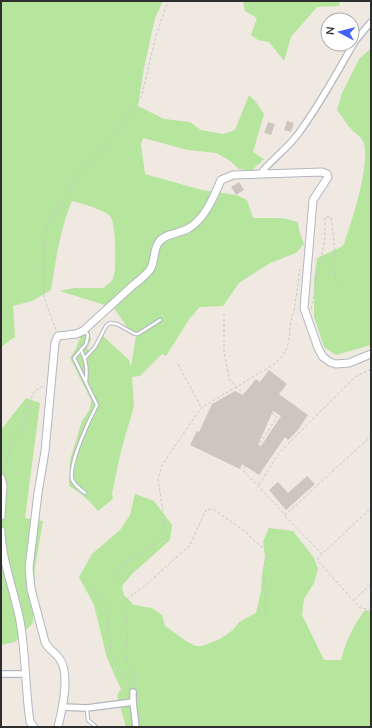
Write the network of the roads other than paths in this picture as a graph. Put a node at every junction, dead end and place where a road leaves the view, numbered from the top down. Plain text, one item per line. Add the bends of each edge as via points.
1 (371, 22) edge
2 (260, 174) junction
3 (160, 320) dead end
4 (84, 330) junction
5 (81, 350) junction
6 (371, 354) edge
7 (85, 358) junction
8 (86, 382) junction
9 (1, 476) edge
10 (85, 493) dead end
11 (1, 516) edge
12 (1, 531) edge
13 (1, 674) edge
14 (26, 674) junction
15 (133, 692) road end
16 (133, 702) junction
17 (62, 707) junction
18 (87, 708) junction
19 (33, 726) edge
20 (58, 727) edge
21 (96, 727) edge
22 (136, 727) edge

1 - 2 street via 355,42 298,135
2 - 4 street via 233,175 220,180 197,222 190,228 159,241 151,268
2 - 6 street via 327,174 328,177 313,200 304,308 318,348 323,357 330,362 349,363
3 - 7 lane via 138,334 110,323
4 - 5 lane via 88,339
4 - 17 street via 76,334 58,336 55,342 45,451 29,568 32,594 45,642 60,658 64,669
5 - 7 lane
5 - 8 lane via 74,358
7 - 8 lane
8 - 10 lane via 97,405 86,425 72,480
9 - 11 street
12 - 14 street via 4,559 20,622
13 - 14 street
14 - 19 street via 28,711
15 - 16 street
16 - 18 street
16 - 22 street
17 - 18 street
17 - 20 street
18 - 21 lane via 88,720

